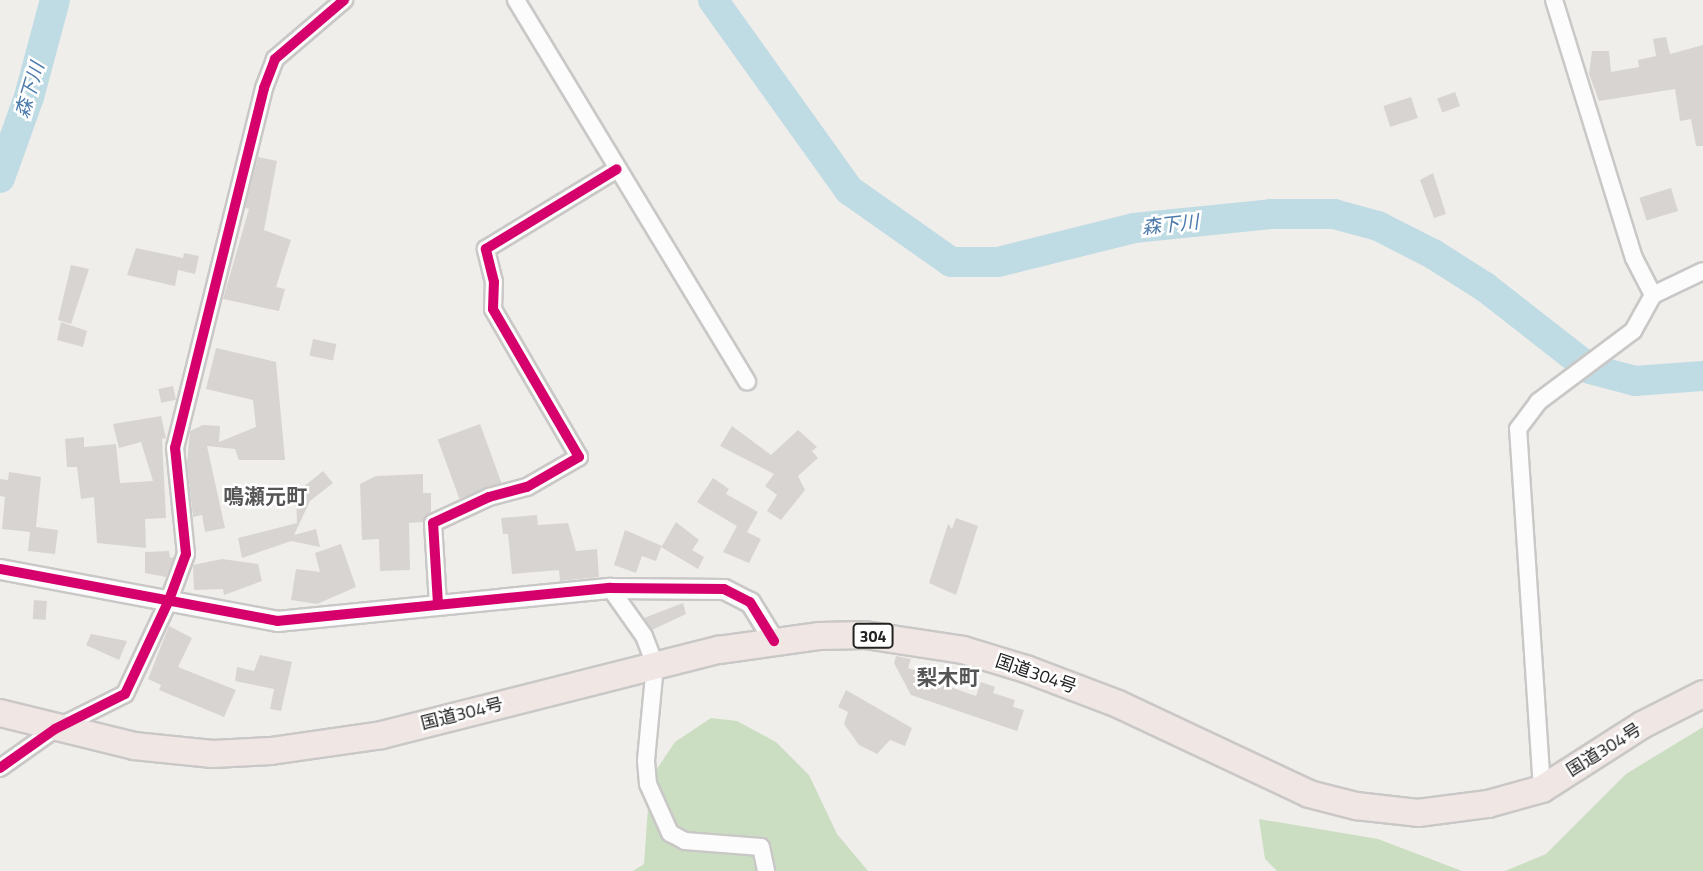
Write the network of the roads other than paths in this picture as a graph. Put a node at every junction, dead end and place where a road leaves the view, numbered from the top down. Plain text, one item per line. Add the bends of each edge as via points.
1 (344, 0) edge
2 (516, 0) edge
3 (1554, 0) edge
4 (617, 169) junction
5 (1703, 271) edge
6 (1653, 295) junction
7 (747, 381) dead end
8 (0, 569) edge
9 (610, 588) junction
10 (169, 600) junction
11 (438, 604) junction
12 (774, 641) junction
13 (655, 665) junction
14 (1703, 694) edge
15 (0, 713) edge
16 (55, 729) junction
17 (0, 768) edge
18 (1542, 789) junction
19 (766, 867) edge

1 - 10 street via 275,59 264,88 175,447 186,554
2 - 4 street
3 - 6 street via 1634,258
4 - 7 street
4 - 11 street via 486,249 494,282 493,309 579,457 527,487 489,497 433,523
5 - 6 street
6 - 18 street via 1633,331 1538,402 1518,429
8 - 10 street
9 - 11 street
9 - 12 street via 737,592 750,602
9 - 13 street via 644,636
10 - 11 street via 277,621
10 - 16 street via 125,694
12 - 13 highway, 国道304号 / 304
12 - 18 highway, 国道304号 / 304 via 865,635 963,650 1118,704 1309,794 1356,806 1418,813 1488,804
13 - 16 highway, 国道304号 / 304 via 330,746 200,753 134,747
13 - 19 street via 648,784 670,833 685,841 761,847
14 - 18 highway, 国道304号 / 304
15 - 16 highway, 国道304号 / 304
16 - 17 street

